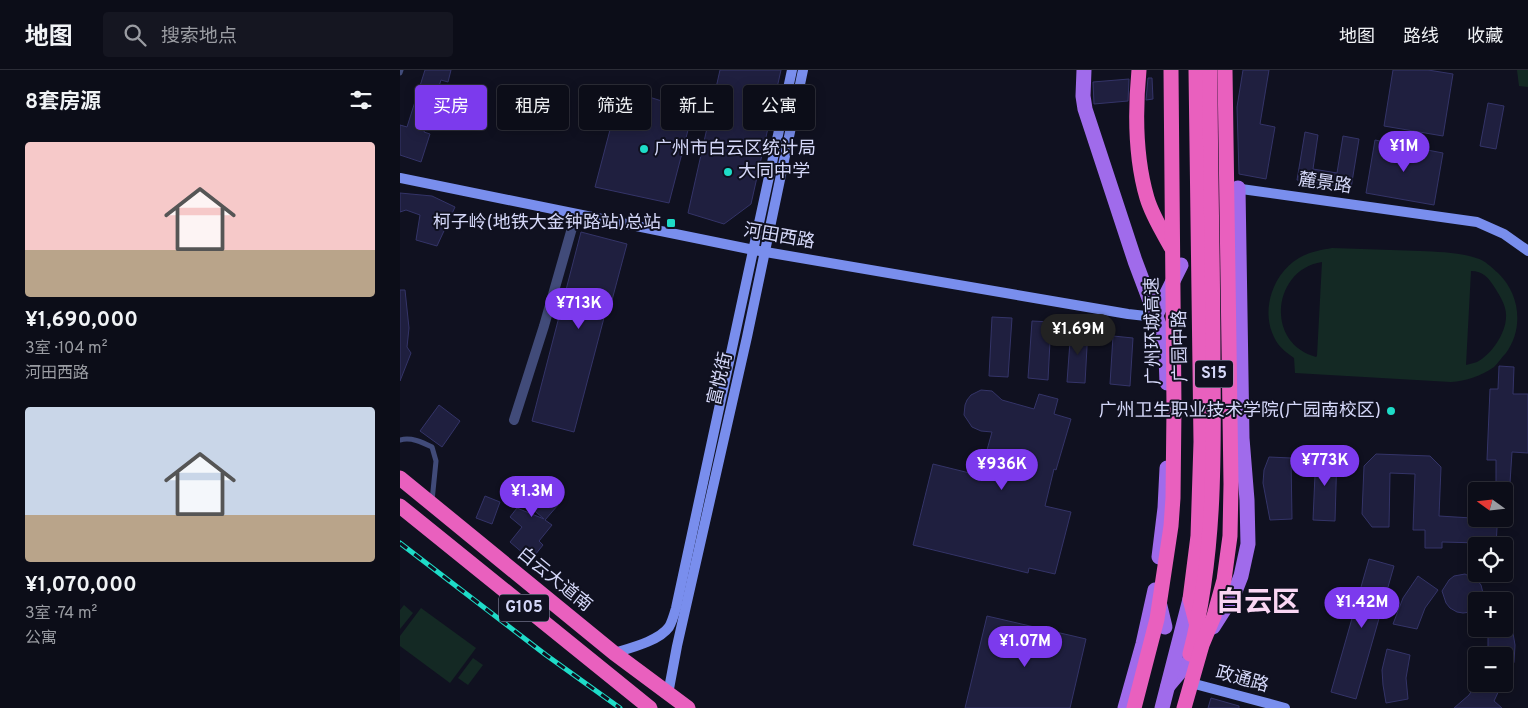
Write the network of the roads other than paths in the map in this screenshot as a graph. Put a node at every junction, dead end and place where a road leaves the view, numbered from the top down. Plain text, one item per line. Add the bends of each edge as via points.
1 (792, 70) edge
2 (803, 70) edge
3 (1084, 70) edge
4 (1139, 70) edge
5 (1171, 70) edge
6 (1178, 70) edge
7 (1196, 70) edge
8 (1210, 70) edge
9 (1215, 70) edge
10 (1225, 70) edge
11 (777, 166) junction
12 (400, 178) edge
13 (1198, 186) junction
14 (1217, 187) junction
15 (1238, 188) junction
16 (576, 214) junction
17 (754, 250) junction
18 (1528, 251) edge
19 (766, 252) junction
20 (1181, 265) junction
21 (1155, 317) junction
22 (1220, 325) junction
23 (1201, 372) junction
24 (1184, 390) junction
25 (1167, 418) junction
26 (514, 420) dead end
27 (400, 440) edge
28 (400, 478) edge
29 (1200, 500) junction
30 (432, 504) junction
31 (400, 506) edge
32 (1155, 586) junction
33 (1190, 599) junction
34 (1165, 627) junction
35 (1202, 645) junction
36 (614, 653) junction
37 (1191, 682) junction
38 (1168, 686) junction
39 (668, 694) junction
40 (650, 708) edge
41 (683, 708) edge
42 (688, 708) edge
43 (1125, 708) edge
44 (1134, 708) edge
45 (1144, 708) edge
46 (1162, 708) edge
47 (1175, 708) edge
48 (1184, 708) edge
49 (1285, 708) edge

1 - 11 street, 富悦街
2 - 11 street, 富悦街
3 - 21 main road via 1083,96 1089,125
4 - 20 highway via 1137,118 1141,173 1157,223
5 - 44 highway, 广州环城高速 / S15 via 1173,498 1157,619
6 - 20 highway, 广园中路
7 - 13 highway, 广园中路
8 - 47 highway, S15 via 1212,515 1199,617
9 - 14 main road
10 - 35 highway via 1231,484 1228,554 1220,598
11 - 17 street, 富悦街
11 - 19 street, 富悦街
12 - 16 street, 河田西路
13 - 14 street, 麓景路
13 - 23 highway, 广园中路
14 - 15 street, 麓景路
14 - 22 main road
15 - 18 street, 麓景路 via 1477,222 1504,234
15 - 35 main road via 1242,438 1248,544 1234,594
16 - 17 street, 河田西路
16 - 26 street
17 - 19 street, 河田西路
17 - 36 street, 富悦街 via 673,618 663,633
19 - 21 street, 河田西路
19 - 39 street, 富悦街
20 - 21 main road
20 - 24 highway, 广园中路
21 - 25 main road via 1166,356
22 - 23 main road
22 - 29 main road via 1218,436
23 - 29 highway, 广园中路
24 - 25 main road
24 - 34 highway, 广园中路 via 1181,519
25 - 32 main road via 1165,508
27 - 30 lane via 420,441 432,447 436,479
28 - 30 highway, 白云大道南 / G105
29 - 33 highway, 广园中路
30 - 36 highway, 白云大道南 / G105
31 - 40 highway, G105
32 - 34 main road
32 - 43 main road
33 - 35 highway
33 - 38 main road, 广园中路
34 - 45 highway, 广园中路
35 - 37 highway
35 - 38 main road
36 - 39 highway, 白云大道南 / G105
37 - 48 highway
37 - 49 street, 政通路
38 - 46 main road, 广园中路
39 - 41 highway, G105
39 - 42 highway, 白云大道南

